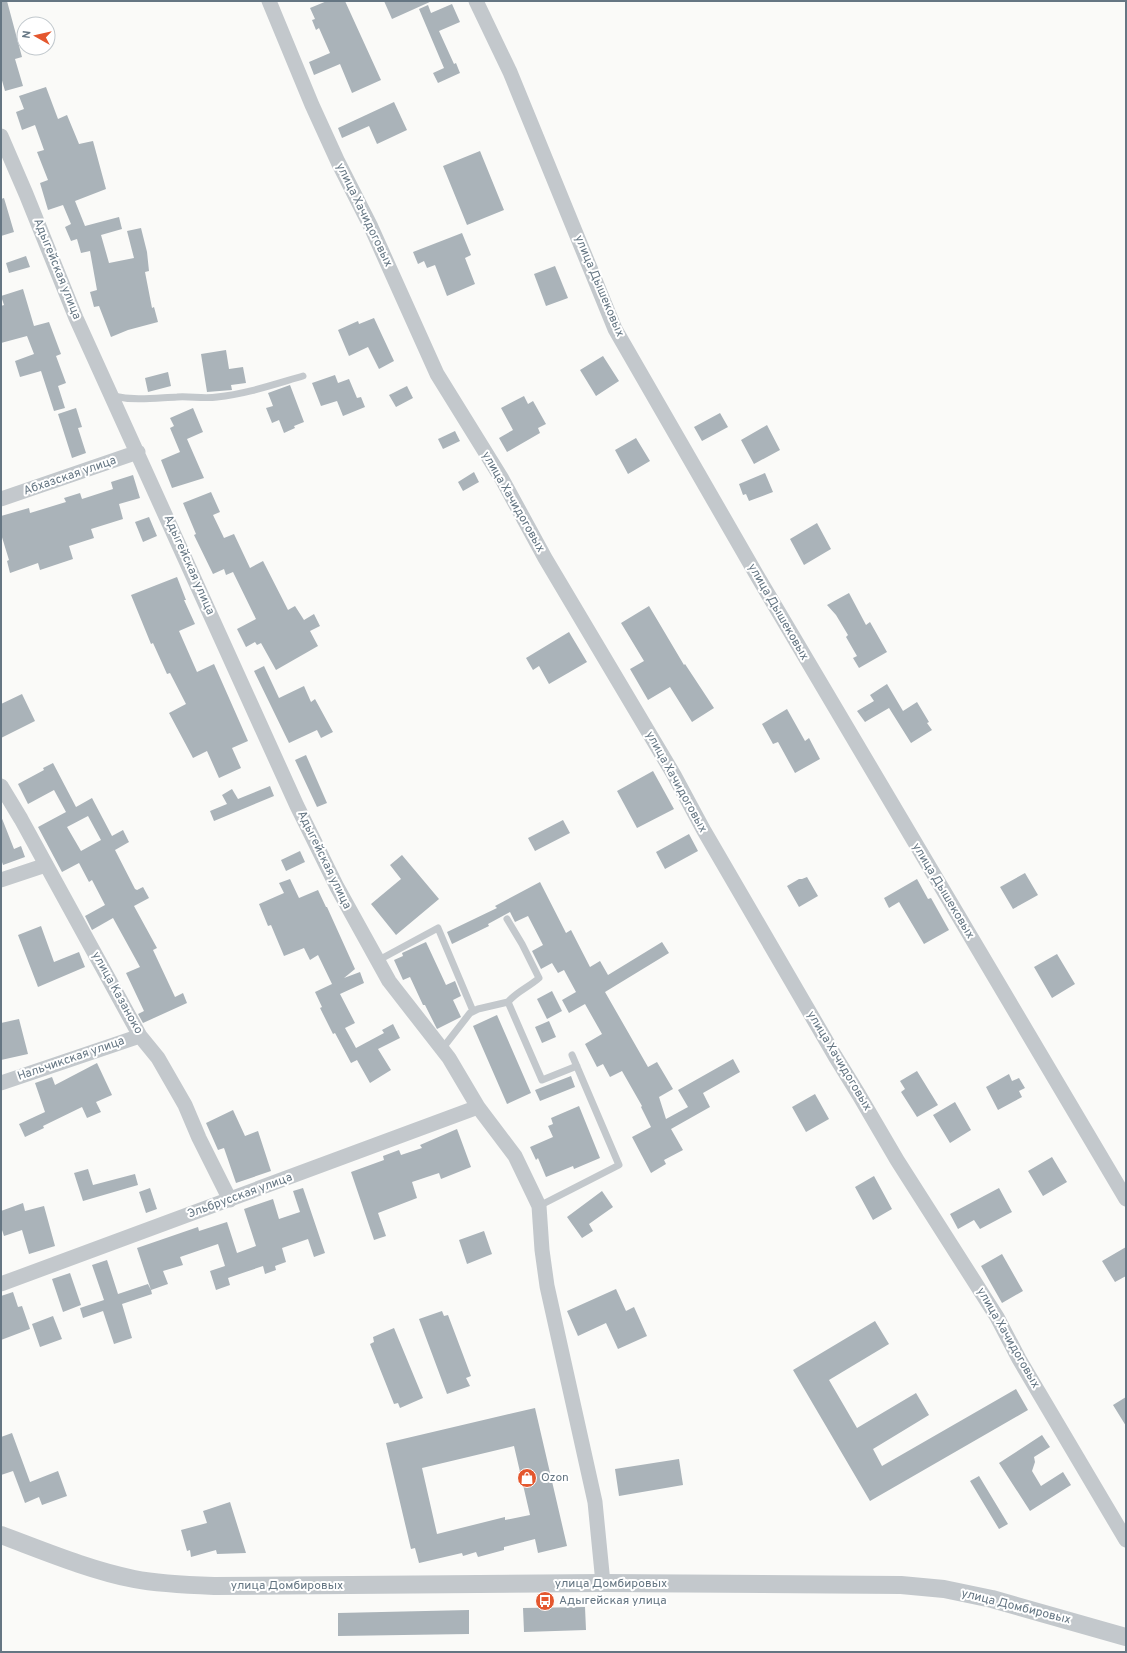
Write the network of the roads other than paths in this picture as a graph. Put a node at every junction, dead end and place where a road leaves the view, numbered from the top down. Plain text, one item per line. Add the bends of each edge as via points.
1 (269, 1) edge
2 (476, 1) edge
3 (1, 136) edge
4 (303, 376) dead end
5 (113, 396) junction
6 (138, 452) junction
7 (1, 499) edge
8 (1, 786) edge
9 (46, 865) junction
10 (1, 880) edge
11 (507, 919) dead end
12 (378, 961) junction
13 (508, 1002) junction
14 (473, 1011) junction
15 (140, 1036) junction
16 (442, 1049) junction
17 (572, 1055) dead end
18 (577, 1066) junction
19 (1, 1083) edge
20 (478, 1107) junction
21 (1126, 1199) edge
22 (230, 1200) junction
23 (539, 1206) junction
24 (1, 1284) edge
25 (1, 1535) edge
26 (1126, 1540) edge
27 (603, 1583) junction
28 (1126, 1637) edge

1 - 26 street, улица Хачидоговых via 315,112 371,227 437,374 502,479 545,558 674,775 835,1056 897,1160 997,1317
2 - 21 street, улица Дышековых via 510,72 615,329 759,579
3 - 5 street, Адыгейская улица via 76,318
4 - 5 lane via 216,398 129,399
5 - 6 street, Адыгейская улица
6 - 7 street, Абхазская улица
6 - 12 street, Адыгейская улица via 297,806 337,887
8 - 9 street, улица Казаноко
9 - 10 street
9 - 15 street, улица Казаноко
11 - 13 lane via 539,978
12 - 14 lane via 438,928
12 - 16 street, Адыгейская улица via 389,981
13 - 14 lane
13 - 18 lane via 542,1080
14 - 16 lane
15 - 19 street, Нальчикская улица
15 - 22 street, улица Казаноко via 158,1058 186,1105 198,1138
16 - 20 street, Адыгейская улица
17 - 18 lane
18 - 23 lane via 619,1165
20 - 22 street, Эльбрусская улица
20 - 23 street, Адыгейская улица via 515,1156
22 - 24 street, Эльбрусская улица
23 - 27 street, Адыгейская улица via 547,1286 595,1502
25 - 27 street, улица Домбировых via 80,1564 162,1584 214,1586
27 - 28 street, улица Домбировых via 901,1585 944,1589 992,1598

